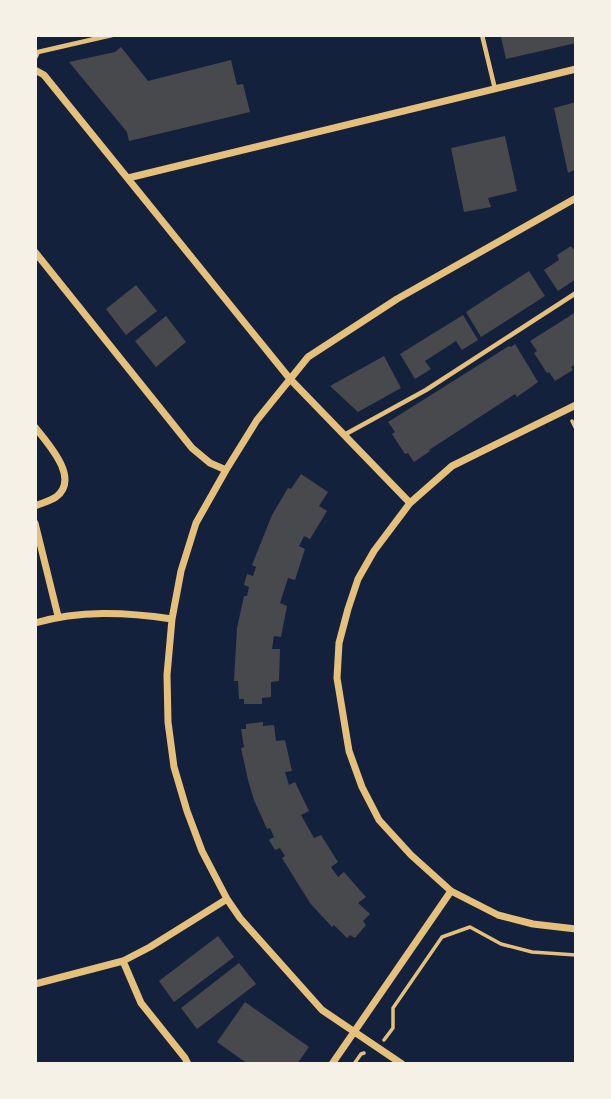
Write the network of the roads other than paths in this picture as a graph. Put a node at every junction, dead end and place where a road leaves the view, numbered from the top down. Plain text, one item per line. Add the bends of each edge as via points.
1 (112, 35) edge
2 (482, 35) edge
3 (35, 58) edge
4 (576, 69) edge
5 (35, 70) edge
6 (495, 89) junction
7 (128, 178) junction
8 (576, 198) edge
9 (35, 251) edge
10 (576, 293) edge
11 (290, 379) junction
12 (576, 405) edge
13 (35, 427) edge
14 (344, 435) junction
15 (226, 470) junction
16 (410, 503) junction
17 (35, 506) edge
18 (35, 523) edge
19 (58, 616) junction
20 (172, 619) junction
21 (35, 623) edge
22 (450, 891) junction
23 (227, 900) junction
24 (576, 929) edge
25 (123, 961) junction
26 (35, 984) edge
27 (353, 1032) junction
28 (188, 1064) edge
29 (331, 1064) edge
30 (402, 1064) edge

1 - 3 lane via 38,52
2 - 6 lane
4 - 6 street
5 - 7 street via 44,75
6 - 7 street
7 - 11 street
8 - 11 street via 351,328 308,357
9 - 15 street via 192,448
10 - 14 lane via 426,390
11 - 14 street
11 - 15 street
12 - 16 street via 452,466
13 - 17 street via 59,458 65,477 59,495
14 - 16 street
15 - 20 street via 196,523
16 - 22 street via 358,579 339,643 337,678 349,751 379,820
18 - 19 street
19 - 20 street via 108,613
19 - 21 street
20 - 23 street via 167,687 174,767 202,851
22 - 24 street via 498,915
22 - 27 street
23 - 25 street
23 - 27 street via 322,1010
25 - 26 street
25 - 28 street via 141,1003
27 - 29 street
27 - 30 street

